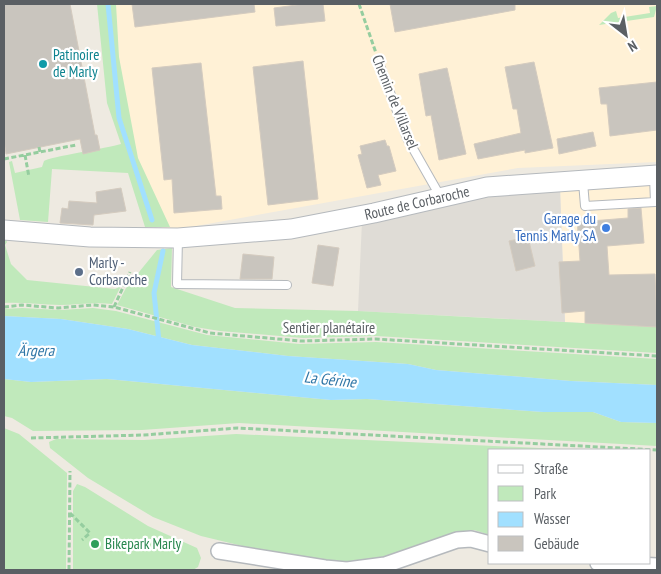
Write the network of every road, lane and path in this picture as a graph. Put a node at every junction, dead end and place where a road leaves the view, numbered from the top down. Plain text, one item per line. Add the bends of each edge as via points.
1 (359, 4) edge
2 (379, 63) joint
3 (76, 145) dead end
4 (39, 147) dead end
5 (40, 152) junction
6 (25, 155) junction
7 (4, 159) edge
8 (656, 175) edge
9 (29, 177) dead end
10 (582, 180) junction
11 (440, 196) junction
12 (4, 230) edge
13 (178, 238) junction
14 (130, 272) dead end
15 (288, 285) dead end
16 (4, 307) edge
17 (114, 307) junction
18 (657, 356) edge
19 (31, 438) dead end
20 (638, 449) edge
21 (70, 471) dead end
22 (69, 513) junction
23 (82, 540) dead end
24 (488, 543) edge
25 (220, 551) dead end
26 (618, 564) edge
27 (657, 566) edge
28 (69, 570) edge

1 - 2 path, Chemin de Villarsel
2 - 11 lane, Chemin de Villarsel via 407,138
3 - 5 path
4 - 5 path
5 - 6 path
6 - 7 path
6 - 9 path
8 - 10 street, Route de Corbaroche
8 - 10 lane via 655,202 585,206
10 - 11 street, Route de Corbaroche via 487,187
11 - 13 street, Route de Corbaroche via 291,229
12 - 13 street, Route de Corbaroche via 90,237
13 - 15 lane via 177,284
14 - 17 path
16 - 17 path, Sentier planétaire
17 - 18 path, Sentier planétaire via 210,333 301,342 376,339
19 - 20 path via 238,428
21 - 22 path
22 - 23 path via 90,533
22 - 28 path
24 - 25 street via 471,538 457,540 385,565 347,570
26 - 27 street

